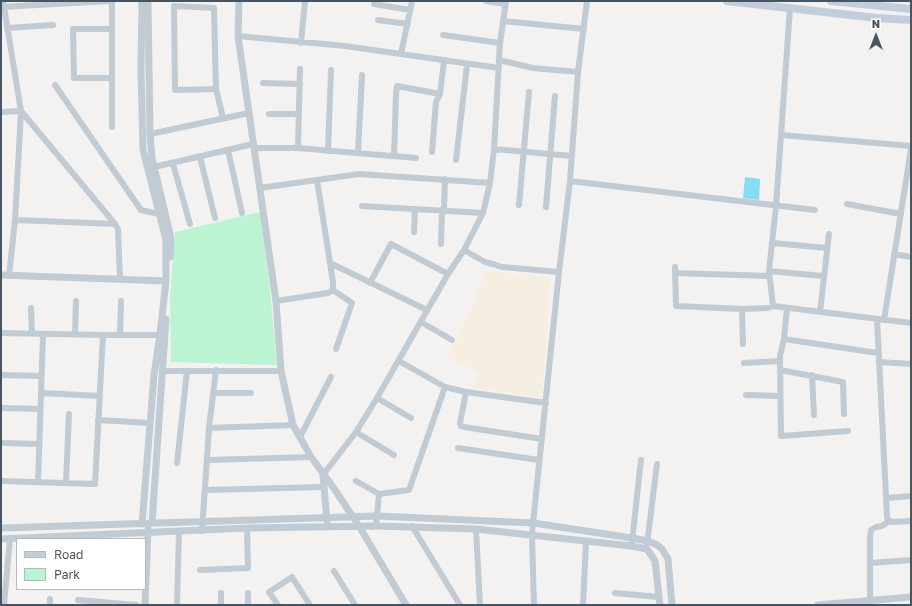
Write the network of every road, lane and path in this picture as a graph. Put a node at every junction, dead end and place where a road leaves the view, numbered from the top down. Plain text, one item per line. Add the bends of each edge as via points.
1 (111, 1) edge
2 (142, 1) edge
3 (148, 1) edge
4 (240, 1) edge
5 (305, 1) edge
6 (412, 1) edge
7 (486, 1) edge
8 (587, 1) edge
9 (727, 1) edge
10 (831, 1) edge
11 (56, 2) edge
12 (849, 2) edge
13 (505, 3) edge
14 (374, 4) dead end
15 (3, 5) edge
16 (789, 5) edge
17 (911, 9) edge
18 (410, 10) junction
19 (848, 14) junction
20 (378, 20) dead end
21 (911, 20) edge
22 (503, 21) junction
23 (408, 24) junction
24 (53, 25) dead end
25 (584, 29) junction
26 (111, 30) junction
27 (5, 31) edge
28 (443, 35) dead end
29 (238, 36) junction
30 (301, 43) junction
31 (500, 43) junction
32 (401, 54) junction
33 (499, 60) junction
34 (444, 61) junction
35 (467, 65) junction
36 (499, 68) junction
37 (300, 69) dead end
38 (331, 70) dead end
39 (578, 72) junction
40 (362, 75) dead end
41 (112, 78) junction
42 (264, 83) dead end
43 (300, 84) junction
44 (55, 85) dead end
45 (216, 89) junction
46 (529, 92) dead end
47 (440, 94) junction
48 (555, 96) dead end
49 (21, 111) junction
50 (1, 112) edge
51 (249, 113) junction
52 (269, 114) dead end
53 (299, 114) junction
54 (223, 118) junction
55 (112, 127) dead end
56 (150, 134) junction
57 (782, 135) junction
58 (254, 146) junction
59 (911, 146) edge
60 (298, 148) junction
61 (494, 149) junction
62 (911, 149) edge
63 (228, 150) junction
64 (328, 151) junction
65 (432, 152) dead end
66 (524, 152) junction
67 (358, 153) junction
68 (551, 154) junction
69 (394, 156) junction
70 (572, 156) junction
71 (200, 157) junction
72 (416, 158) dead end
73 (456, 160) dead end
74 (173, 164) junction
75 (154, 167) junction
76 (445, 179) junction
77 (317, 180) junction
78 (570, 181) junction
79 (490, 182) junction
80 (908, 185) edge
81 (260, 188) junction
82 (847, 204) dead end
83 (520, 205) dead end
84 (362, 206) dead end
85 (776, 206) junction
86 (546, 207) dead end
87 (415, 209) junction
88 (443, 210) junction
89 (815, 210) dead end
90 (242, 213) dead end
91 (483, 213) junction
92 (159, 214) junction
93 (900, 214) junction
94 (215, 218) dead end
95 (16, 220) junction
96 (115, 224) junction
97 (190, 224) dead end
98 (414, 232) dead end
99 (830, 234) dead end
100 (773, 242) junction
101 (440, 244) dead end
102 (827, 248) junction
103 (464, 250) junction
104 (894, 254) junction
105 (911, 257) edge
106 (330, 263) junction
107 (559, 272) junction
108 (448, 274) junction
109 (769, 274) junction
110 (1, 275) edge
111 (9, 276) junction
112 (823, 276) junction
113 (120, 279) junction
114 (166, 281) junction
115 (370, 283) junction
116 (333, 290) junction
117 (76, 301) dead end
118 (121, 301) dead end
119 (276, 301) junction
120 (773, 306) junction
121 (32, 308) dead end
122 (787, 308) junction
123 (742, 309) junction
124 (427, 310) junction
125 (820, 312) junction
126 (876, 319) junction
127 (884, 320) junction
128 (420, 322) junction
129 (911, 323) edge
130 (1, 333) edge
131 (32, 334) junction
132 (75, 334) junction
133 (42, 335) junction
134 (103, 335) junction
135 (120, 335) junction
136 (160, 335) junction
137 (784, 339) junction
138 (452, 340) dead end
139 (743, 344) dead end
140 (336, 348) dead end
141 (878, 352) junction
142 (780, 361) junction
143 (399, 362) junction
144 (879, 362) junction
145 (744, 363) dead end
146 (911, 364) edge
147 (216, 370) junction
148 (780, 370) junction
149 (163, 371) junction
150 (187, 371) junction
151 (281, 371) junction
152 (1, 375) edge
153 (812, 375) junction
154 (42, 376) junction
155 (332, 377) dead end
156 (445, 387) junction
157 (466, 392) junction
158 (41, 393) junction
159 (214, 393) junction
160 (251, 393) dead end
161 (746, 395) dead end
162 (100, 396) junction
163 (780, 396) junction
164 (377, 398) junction
165 (546, 403) junction
166 (1, 408) edge
167 (40, 410) junction
168 (69, 414) dead end
169 (844, 414) dead end
170 (814, 415) dead end
171 (411, 418) dead end
172 (98, 420) junction
173 (149, 423) junction
174 (293, 425) junction
175 (209, 428) junction
176 (848, 431) dead end
177 (356, 432) junction
178 (300, 437) junction
179 (542, 439) junction
180 (1, 443) edge
181 (39, 444) junction
182 (458, 448) dead end
183 (394, 454) dead end
184 (311, 457) junction
185 (208, 460) junction
186 (539, 460) junction
187 (641, 460) dead end
188 (177, 463) dead end
189 (657, 464) dead end
190 (323, 475) junction
191 (1, 481) edge
192 (356, 481) dead end
193 (38, 482) junction
194 (66, 483) junction
195 (323, 487) junction
196 (206, 490) junction
197 (379, 494) junction
198 (911, 496) edge
199 (886, 498) junction
200 (326, 516) junction
201 (353, 516) junction
202 (377, 516) junction
203 (202, 521) junction
204 (911, 521) edge
205 (890, 522) junction
206 (147, 523) junction
207 (533, 523) junction
208 (359, 526) junction
209 (376, 526) junction
210 (412, 526) junction
211 (327, 527) junction
212 (1, 528) edge
213 (247, 528) junction
214 (476, 529) junction
215 (202, 531) junction
216 (148, 532) junction
217 (179, 532) junction
218 (532, 535) junction
219 (10, 538) junction
220 (632, 538) junction
221 (1, 539) edge
222 (586, 541) junction
223 (648, 541) junction
224 (631, 546) junction
225 (646, 549) junction
226 (911, 560) edge
227 (870, 563) junction
228 (200, 570) dead end
229 (334, 571) dead end
230 (146, 581) edge
231 (146, 590) edge
232 (222, 593) dead end
233 (248, 593) dead end
234 (615, 593) dead end
235 (659, 597) junction
236 (911, 597) edge
237 (78, 600) dead end
238 (870, 600) junction
239 (120, 604) edge
240 (4, 605) edge
241 (136, 605) edge
242 (145, 605) edge
243 (177, 605) edge
244 (221, 605) edge
245 (248, 605) edge
246 (278, 605) edge
247 (310, 605) edge
248 (355, 605) edge
249 (406, 605) edge
250 (460, 605) edge
251 (480, 605) edge
252 (534, 605) edge
253 (582, 605) edge
254 (660, 605) edge
255 (672, 605) edge
256 (818, 605) edge
257 (826, 605) edge

1 - 11 street
1 - 26 street
2 - 92 street via 143,150
3 - 56 street
4 - 29 street
5 - 30 street
6 - 18 street
7 - 13 street
8 - 25 street
9 - 16 main road
10 - 12 main road
11 - 15 street
12 - 17 main road
12 - 19 street
13 - 22 street
14 - 18 street
15 - 27 street
16 - 19 main road
16 - 57 street
18 - 23 street
19 - 21 main road
20 - 23 street
22 - 25 street
22 - 31 street
23 - 32 street
24 - 27 street
25 - 39 street
26 - 41 street
26 - 41 street via 74,29 74,78
27 - 49 street
28 - 31 street
29 - 30 street
29 - 51 street
30 - 32 street
31 - 33 street
32 - 34 street
33 - 36 street
33 - 39 street via 533,68
34 - 35 street
34 - 47 street
35 - 36 street
35 - 73 street
36 - 61 street
37 - 43 street
38 - 64 street
39 - 70 street
40 - 67 street
41 - 55 street
42 - 43 street
43 - 53 street
44 - 92 street via 142,210
45 - 45 street via 214,8 174,6 175,90
45 - 54 street
46 - 66 street
47 - 65 street via 436,102
47 - 69 street via 397,86
48 - 68 street
49 - 50 street
49 - 95 street
49 - 96 street
51 - 54 street
51 - 58 street
52 - 53 street
53 - 60 street
54 - 56 street
56 - 75 street
57 - 59 street
57 - 85 street
58 - 60 street
58 - 63 street
58 - 81 street
60 - 64 street
61 - 66 street
61 - 79 street
62 - 80 street
63 - 71 street
63 - 90 street
64 - 67 street
66 - 68 street
66 - 83 street
67 - 69 street
68 - 70 street
68 - 86 street
69 - 72 street
70 - 78 street
71 - 74 street
71 - 94 street
74 - 75 street
74 - 97 street
75 - 149 street via 171,238
76 - 77 street via 359,174
76 - 79 street
76 - 88 street
77 - 81 street
77 - 106 street
78 - 85 street
78 - 107 street
79 - 91 street
80 - 93 street
81 - 119 street
82 - 93 street
84 - 87 street
85 - 89 street
85 - 100 street
87 - 88 street
87 - 98 street
88 - 91 street
88 - 101 street
91 - 103 street
92 - 114 street via 166,240
93 - 104 street
95 - 96 street
95 - 111 street
96 - 113 street via 118,229
99 - 102 street
100 - 102 street
100 - 109 street
102 - 112 street
103 - 107 street via 485,262 502,267
103 - 108 street
104 - 105 street
104 - 127 street
106 - 115 street
106 - 116 street
107 - 165 street
108 - 115 street via 392,244
108 - 124 street
109 - 112 street
109 - 120 street
109 - 123 street via 675,270 676,306
110 - 111 street
111 - 113 street
112 - 125 street
113 - 114 street
114 - 136 street
115 - 124 street
116 - 119 street
116 - 140 street via 352,302
117 - 132 street
118 - 135 street
119 - 151 street
120 - 122 street
120 - 123 street
121 - 131 street
122 - 125 street
122 - 137 street
123 - 139 street
124 - 128 street
125 - 126 street
126 - 127 street
126 - 141 street
127 - 129 street
128 - 138 street
128 - 143 street
130 - 131 street
131 - 133 street
132 - 133 street
132 - 134 street
133 - 154 street
134 - 135 street
134 - 162 street
135 - 136 street
136 - 173 street
137 - 141 street
137 - 142 street
141 - 144 street
142 - 145 street
142 - 148 street
143 - 156 street
143 - 164 street
144 - 146 street
144 - 199 street
147 - 150 street
147 - 151 street
147 - 159 street
148 - 153 street
148 - 163 street
149 - 150 street
149 - 206 street
150 - 188 street
151 - 174 street
152 - 154 street
153 - 169 street via 843,382
153 - 170 street
154 - 158 street
155 - 178 street
156 - 157 street
156 - 197 street via 409,490
157 - 165 street
157 - 179 street via 461,426
158 - 162 street
158 - 167 street
159 - 160 street
159 - 175 street
161 - 163 street
162 - 172 street
163 - 176 street via 781,436
164 - 171 street
164 - 177 street
165 - 179 street
166 - 167 street
167 - 181 street
168 - 194 street
172 - 173 street
172 - 194 street via 94,484
173 - 206 street
174 - 175 street
174 - 178 street
175 - 185 street
177 - 183 street
177 - 190 street
178 - 184 street
179 - 186 street
180 - 181 street
181 - 193 street
182 - 186 street
184 - 185 street
184 - 190 street
185 - 196 street
186 - 207 street
187 - 220 street
189 - 223 street
190 - 195 street
190 - 201 street
191 - 193 street
192 - 197 street
193 - 194 street
195 - 196 street
195 - 200 street
196 - 203 street
197 - 202 street
198 - 199 street
199 - 205 street via 887,517
200 - 201 street
200 - 203 street
200 - 211 street
201 - 202 street
201 - 208 street
202 - 207 street
202 - 209 street
203 - 206 street
203 - 215 street
204 - 205 street
205 - 227 street via 872,530
206 - 212 street
206 - 216 street
207 - 218 street
207 - 220 street
208 - 209 street
208 - 211 street
208 - 249 street
209 - 210 street
210 - 214 street
210 - 250 street
211 - 213 street
213 - 215 street
213 - 228 street via 248,568
214 - 218 street
214 - 251 street
215 - 217 street
216 - 217 street
216 - 219 street
216 - 230 street
217 - 243 street
218 - 222 street
218 - 252 street
219 - 221 street
219 - 240 street
220 - 223 street
220 - 224 street
222 - 224 street
222 - 253 street
223 - 225 street
223 - 255 street via 662,549 666,555
224 - 225 street
225 - 235 street via 655,561
226 - 227 street
227 - 238 street
229 - 248 street
231 - 242 street
232 - 244 street
233 - 245 street
234 - 235 street
235 - 254 street
236 - 238 street
237 - 239 street
238 - 257 street
239 - 241 street
246 - 247 street via 269,592 292,577
256 - 257 street

